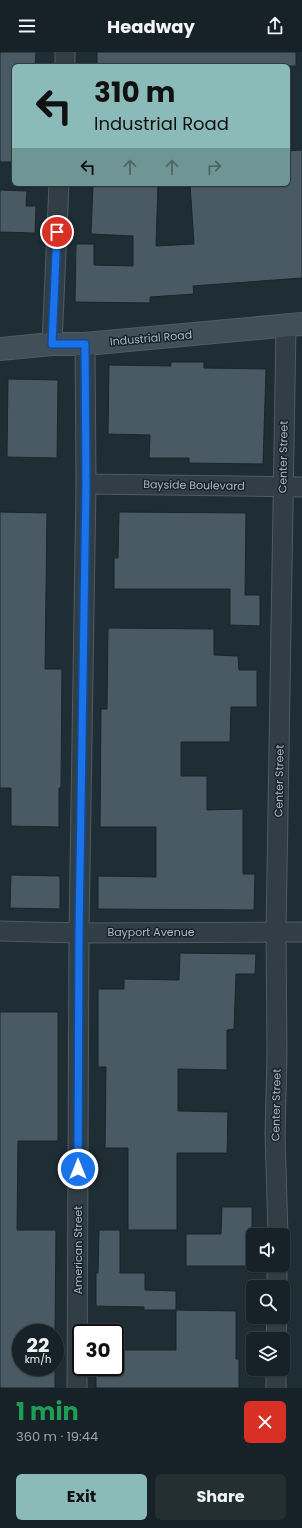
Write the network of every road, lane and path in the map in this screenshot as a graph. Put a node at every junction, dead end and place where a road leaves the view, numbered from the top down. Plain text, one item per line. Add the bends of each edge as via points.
1 (65, 52) edge
2 (65, 64) edge
3 (59, 186) edge
4 (294, 325) edge
5 (52, 344) junction
6 (85, 344) junction
7 (0, 349) edge
8 (86, 484) junction
9 (283, 486) junction
10 (302, 487) edge
11 (0, 931) edge
12 (276, 932) junction
13 (302, 932) edge
14 (79, 933) junction
15 (278, 1228) edge
16 (276, 1376) edge
17 (77, 1388) edge
18 (276, 1388) edge

1 - 2 street
3 - 5 street
4 - 6 main road, Industrial Road
4 - 9 street, Center Street
5 - 6 main road, Industrial Road
5 - 7 main road, Industrial Road
6 - 8 street, American Street
8 - 9 street, Bayside Boulevard
8 - 14 street, American Street
9 - 10 street, Bayside Boulevard
9 - 12 street, Center Street
11 - 14 street, Bayport Avenue
12 - 13 street, Bayport Avenue
12 - 14 street, Bayport Avenue
12 - 15 street, Center Street via 275,1134
14 - 17 street, American Street
16 - 18 street

